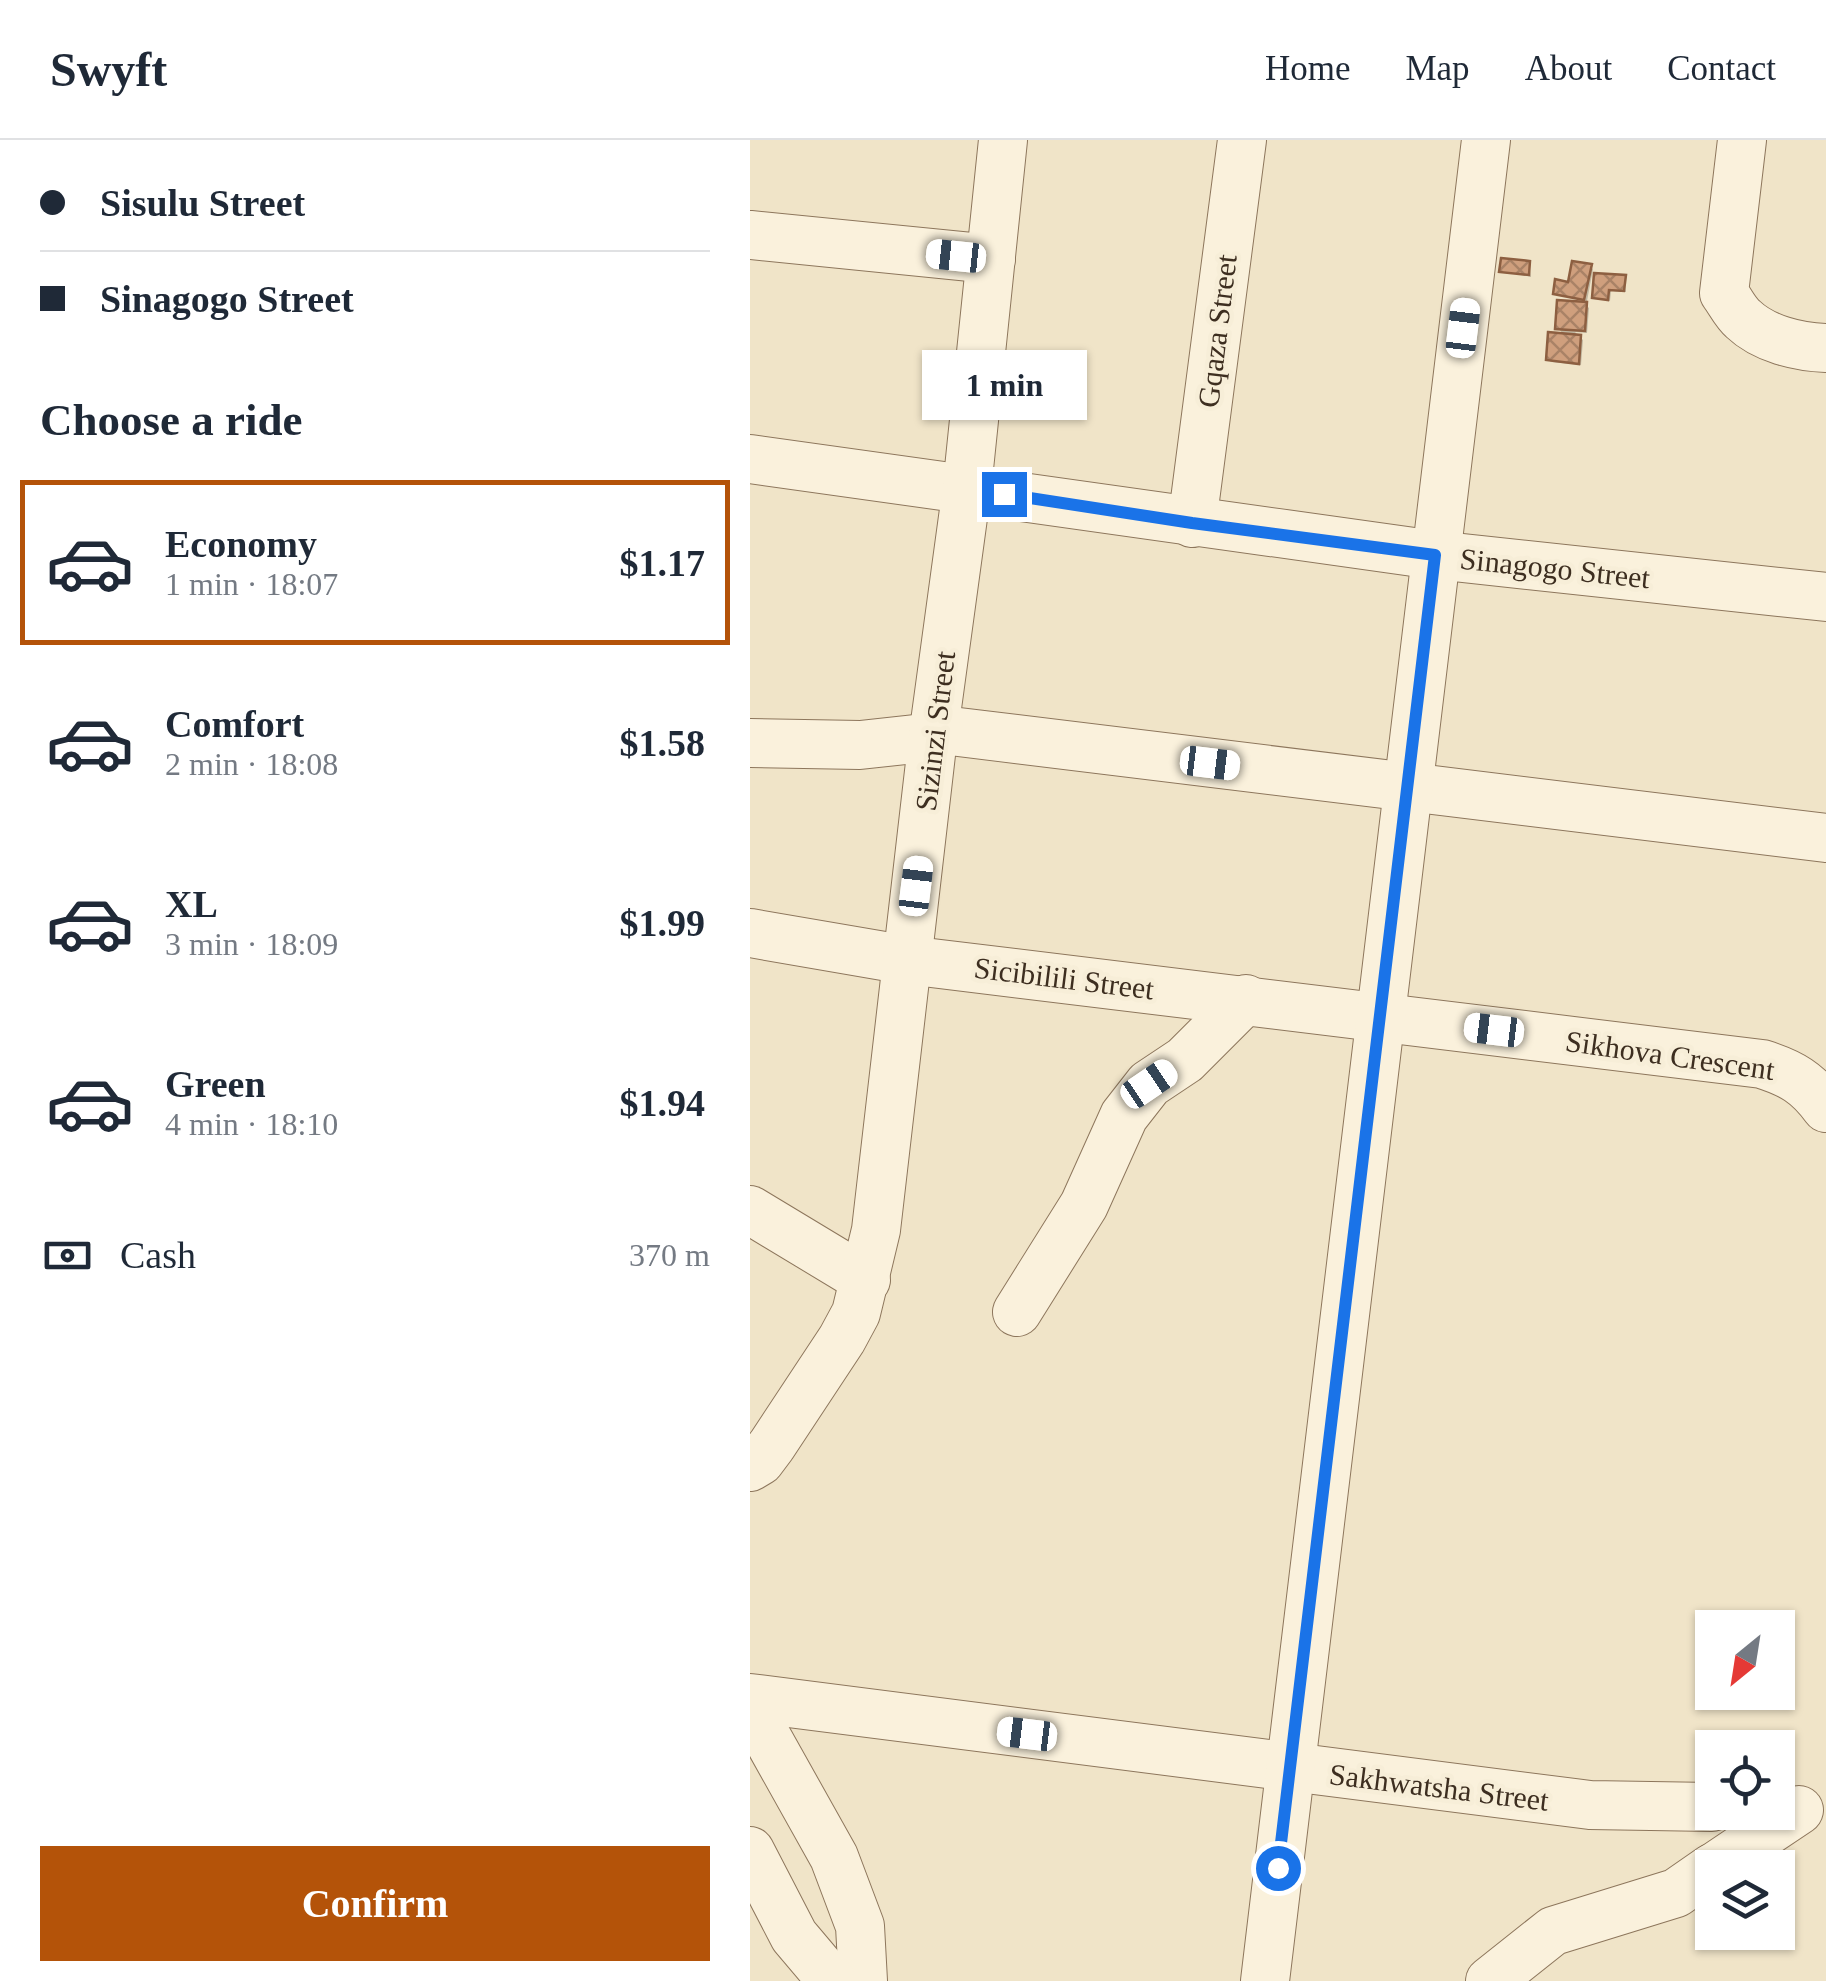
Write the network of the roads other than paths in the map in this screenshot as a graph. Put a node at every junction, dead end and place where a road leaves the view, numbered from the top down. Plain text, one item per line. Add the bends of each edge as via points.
1 (1003, 140) edge
2 (1242, 140) edge
3 (1486, 140) edge
4 (1742, 140) edge
5 (750, 234) edge
6 (991, 259) junction
7 (1826, 348) edge
8 (750, 460) edge
9 (966, 488) junction
10 (1192, 523) junction
11 (1435, 555) junction
12 (1826, 597) edge
13 (933, 733) junction
14 (750, 743) edge
15 (1408, 788) junction
16 (1826, 838) edge
17 (750, 933) edge
18 (908, 960) junction
19 (1246, 1000) junction
20 (1380, 1016) junction
21 (1826, 1108) edge
22 (750, 1210) edge
23 (866, 1280) junction
24 (1017, 1312) dead end
25 (750, 1467) edge
26 (750, 1698) edge
27 (750, 1707) edge
28 (1288, 1768) junction
29 (1801, 1804) edge
30 (1695, 1807) edge
31 (750, 1850) edge
32 (1738, 1850) edge
33 (1695, 1880) edge
34 (832, 1981) edge
35 (863, 1981) edge
36 (1265, 1981) edge
37 (1490, 1981) edge

1 - 6 street, Sizinzi Street
2 - 10 street, Gqaza Street
3 - 11 street
4 - 7 street via 1724,292 1743,319 1766,333 1800,347
5 - 6 street
6 - 9 street, Sizinzi Street
8 - 9 street, Sinagogo Street
9 - 10 street, Sinagogo Street
9 - 13 street, Sizinzi Street
10 - 11 street, Sinagogo Street
11 - 12 street, Sinagogo Street
11 - 15 street
13 - 14 street via 860,745
13 - 15 street
13 - 18 street, Sizinzi Street
15 - 16 street
15 - 20 street
17 - 18 street, Sicibilili Street
18 - 19 street, Sicibilili Street
18 - 23 street, Sizinzi Street
19 - 20 street, Sicibilili Street
19 - 24 street via 1185,1060 1149,1084 1124,1116 1084,1205
20 - 21 street, Sikhova Crescent via 1762,1064 1793,1074
20 - 28 street
22 - 23 street
23 - 25 street, Sizinzi Street via 842,1340
26 - 28 street, Sakhwatsha Street
27 - 35 street via 834,1858 860,1926
28 - 30 street, Sakhwatsha Street via 1590,1805
28 - 36 street
29 - 32 street
31 - 34 street via 794,1936
33 - 37 street via 1676,1893 1554,1931

